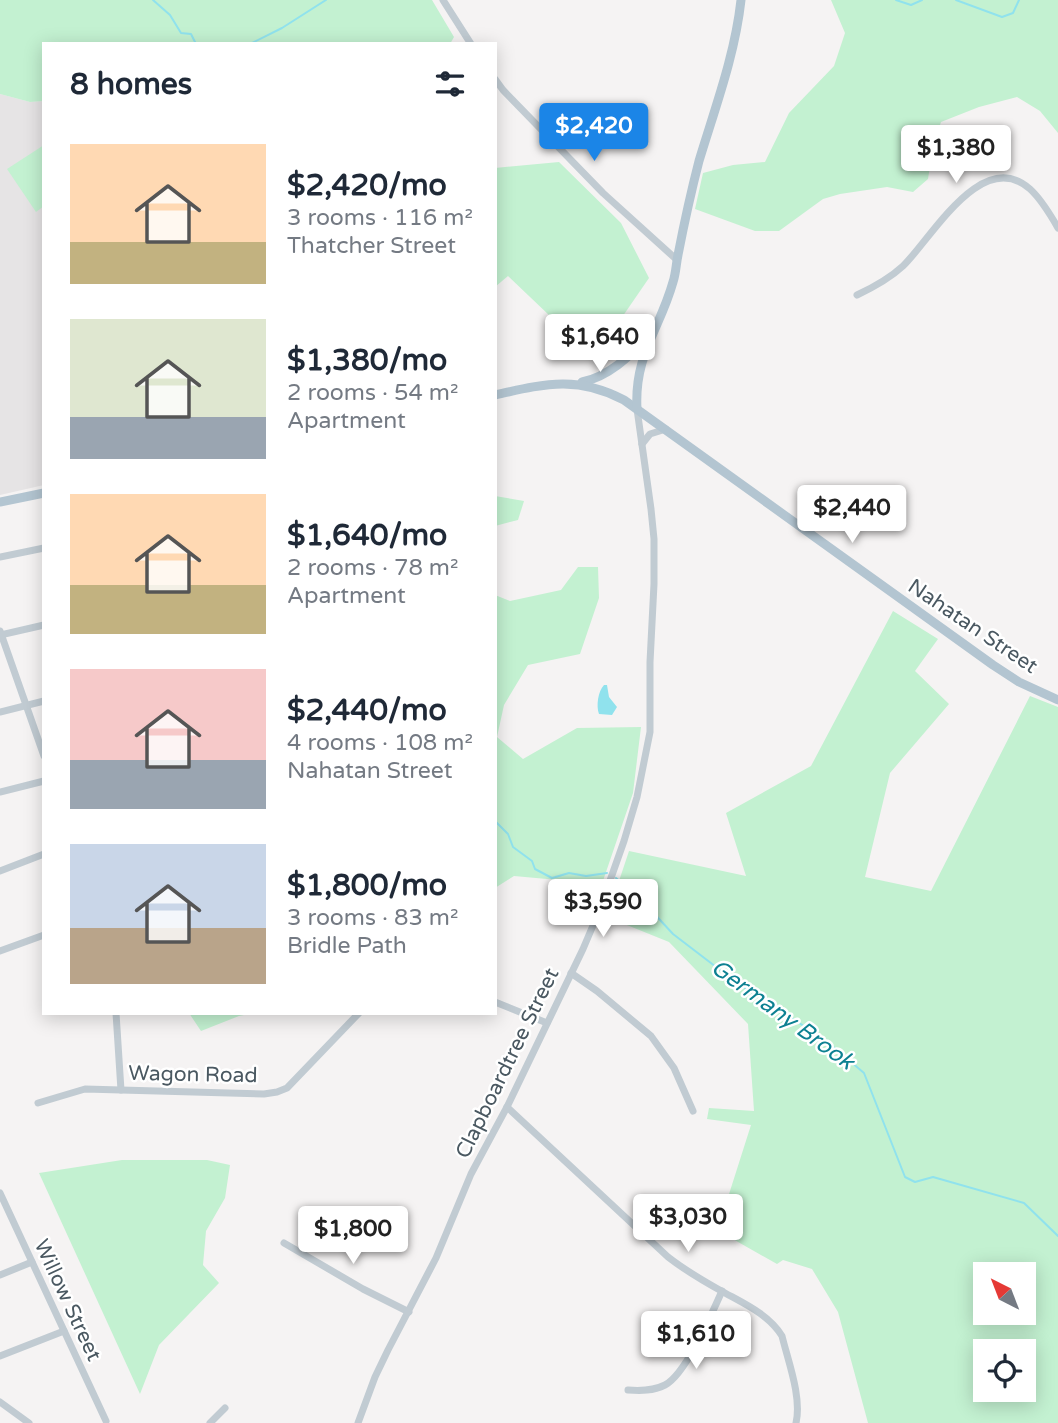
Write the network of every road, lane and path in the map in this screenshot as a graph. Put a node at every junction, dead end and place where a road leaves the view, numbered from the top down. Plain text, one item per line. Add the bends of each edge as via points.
1 (443, 0) edge
2 (741, 0) edge
3 (470, 42) edge
4 (497, 82) edge
5 (1058, 228) edge
6 (677, 260) junction
7 (858, 295) dead end
8 (652, 333) junction
9 (573, 384) junction
10 (497, 395) edge
11 (637, 409) junction
12 (666, 429) junction
13 (641, 445) junction
14 (42, 493) edge
15 (0, 502) edge
16 (42, 548) edge
17 (0, 557) edge
18 (42, 625) edge
19 (0, 634) edge
20 (1058, 700) edge
21 (42, 701) edge
22 (25, 705) junction
23 (0, 712) edge
24 (42, 751) edge
25 (42, 782) edge
26 (0, 792) edge
27 (42, 855) edge
28 (0, 870) edge
29 (42, 936) edge
30 (0, 951) edge
31 (571, 973) junction
32 (497, 1003) edge
33 (116, 1015) edge
34 (357, 1015) edge
35 (547, 1023) junction
36 (121, 1090) junction
37 (38, 1102) dead end
38 (507, 1107) junction
39 (693, 1111) dead end
40 (0, 1193) edge
41 (284, 1243) dead end
42 (32, 1262) junction
43 (0, 1275) edge
44 (722, 1291) junction
45 (409, 1312) junction
46 (64, 1331) junction
47 (0, 1356) edge
48 (628, 1390) dead end
49 (0, 1402) edge
50 (225, 1408) dead end
51 (106, 1421) dead end
52 (29, 1423) edge
53 (210, 1423) edge
54 (358, 1423) edge
55 (796, 1423) edge

1 - 3 street
2 - 6 main road, Clapboardtree Street
4 - 6 street via 603,193
5 - 7 street via 1029,188 1016,180 989,180 949,211 903,266
6 - 8 main road, Clapboardtree Street
8 - 9 main road, Clapboardtree Street via 623,362 596,378
8 - 11 main road, Clapboardtree Street via 637,379
9 - 10 main road, Nahatan Street
9 - 11 main road, Nahatan Street via 612,393
11 - 12 main road, Nahatan Street
11 - 13 street, Clapboardtree Street
12 - 13 street via 650,434
12 - 20 main road, Nahatan Street via 993,665
13 - 31 street, Clapboardtree Street via 654,539 650,732 624,841
14 - 15 main road
16 - 17 street
18 - 19 street
19 - 22 street
21 - 22 street
22 - 23 street
22 - 24 street
25 - 26 street
27 - 28 street
29 - 30 street
31 - 35 street, Clapboardtree Street
31 - 39 street via 651,1036 674,1068
32 - 35 street
33 - 36 street
34 - 36 street, Wagon Road via 287,1088 277,1092
35 - 38 street, Clapboardtree Street
36 - 37 street, Wagon Road via 85,1089
38 - 44 street via 668,1257
38 - 45 street, Clapboardtree Street via 471,1174
40 - 42 street, Willow Street
41 - 45 street
42 - 43 street
42 - 46 street, Willow Street
44 - 48 street via 701,1337 668,1384 647,1391
44 - 55 street via 769,1321 782,1336 796,1395
45 - 54 street, Clapboardtree Street via 375,1377
46 - 47 street
46 - 51 street, Willow Street
49 - 52 street
50 - 53 street

